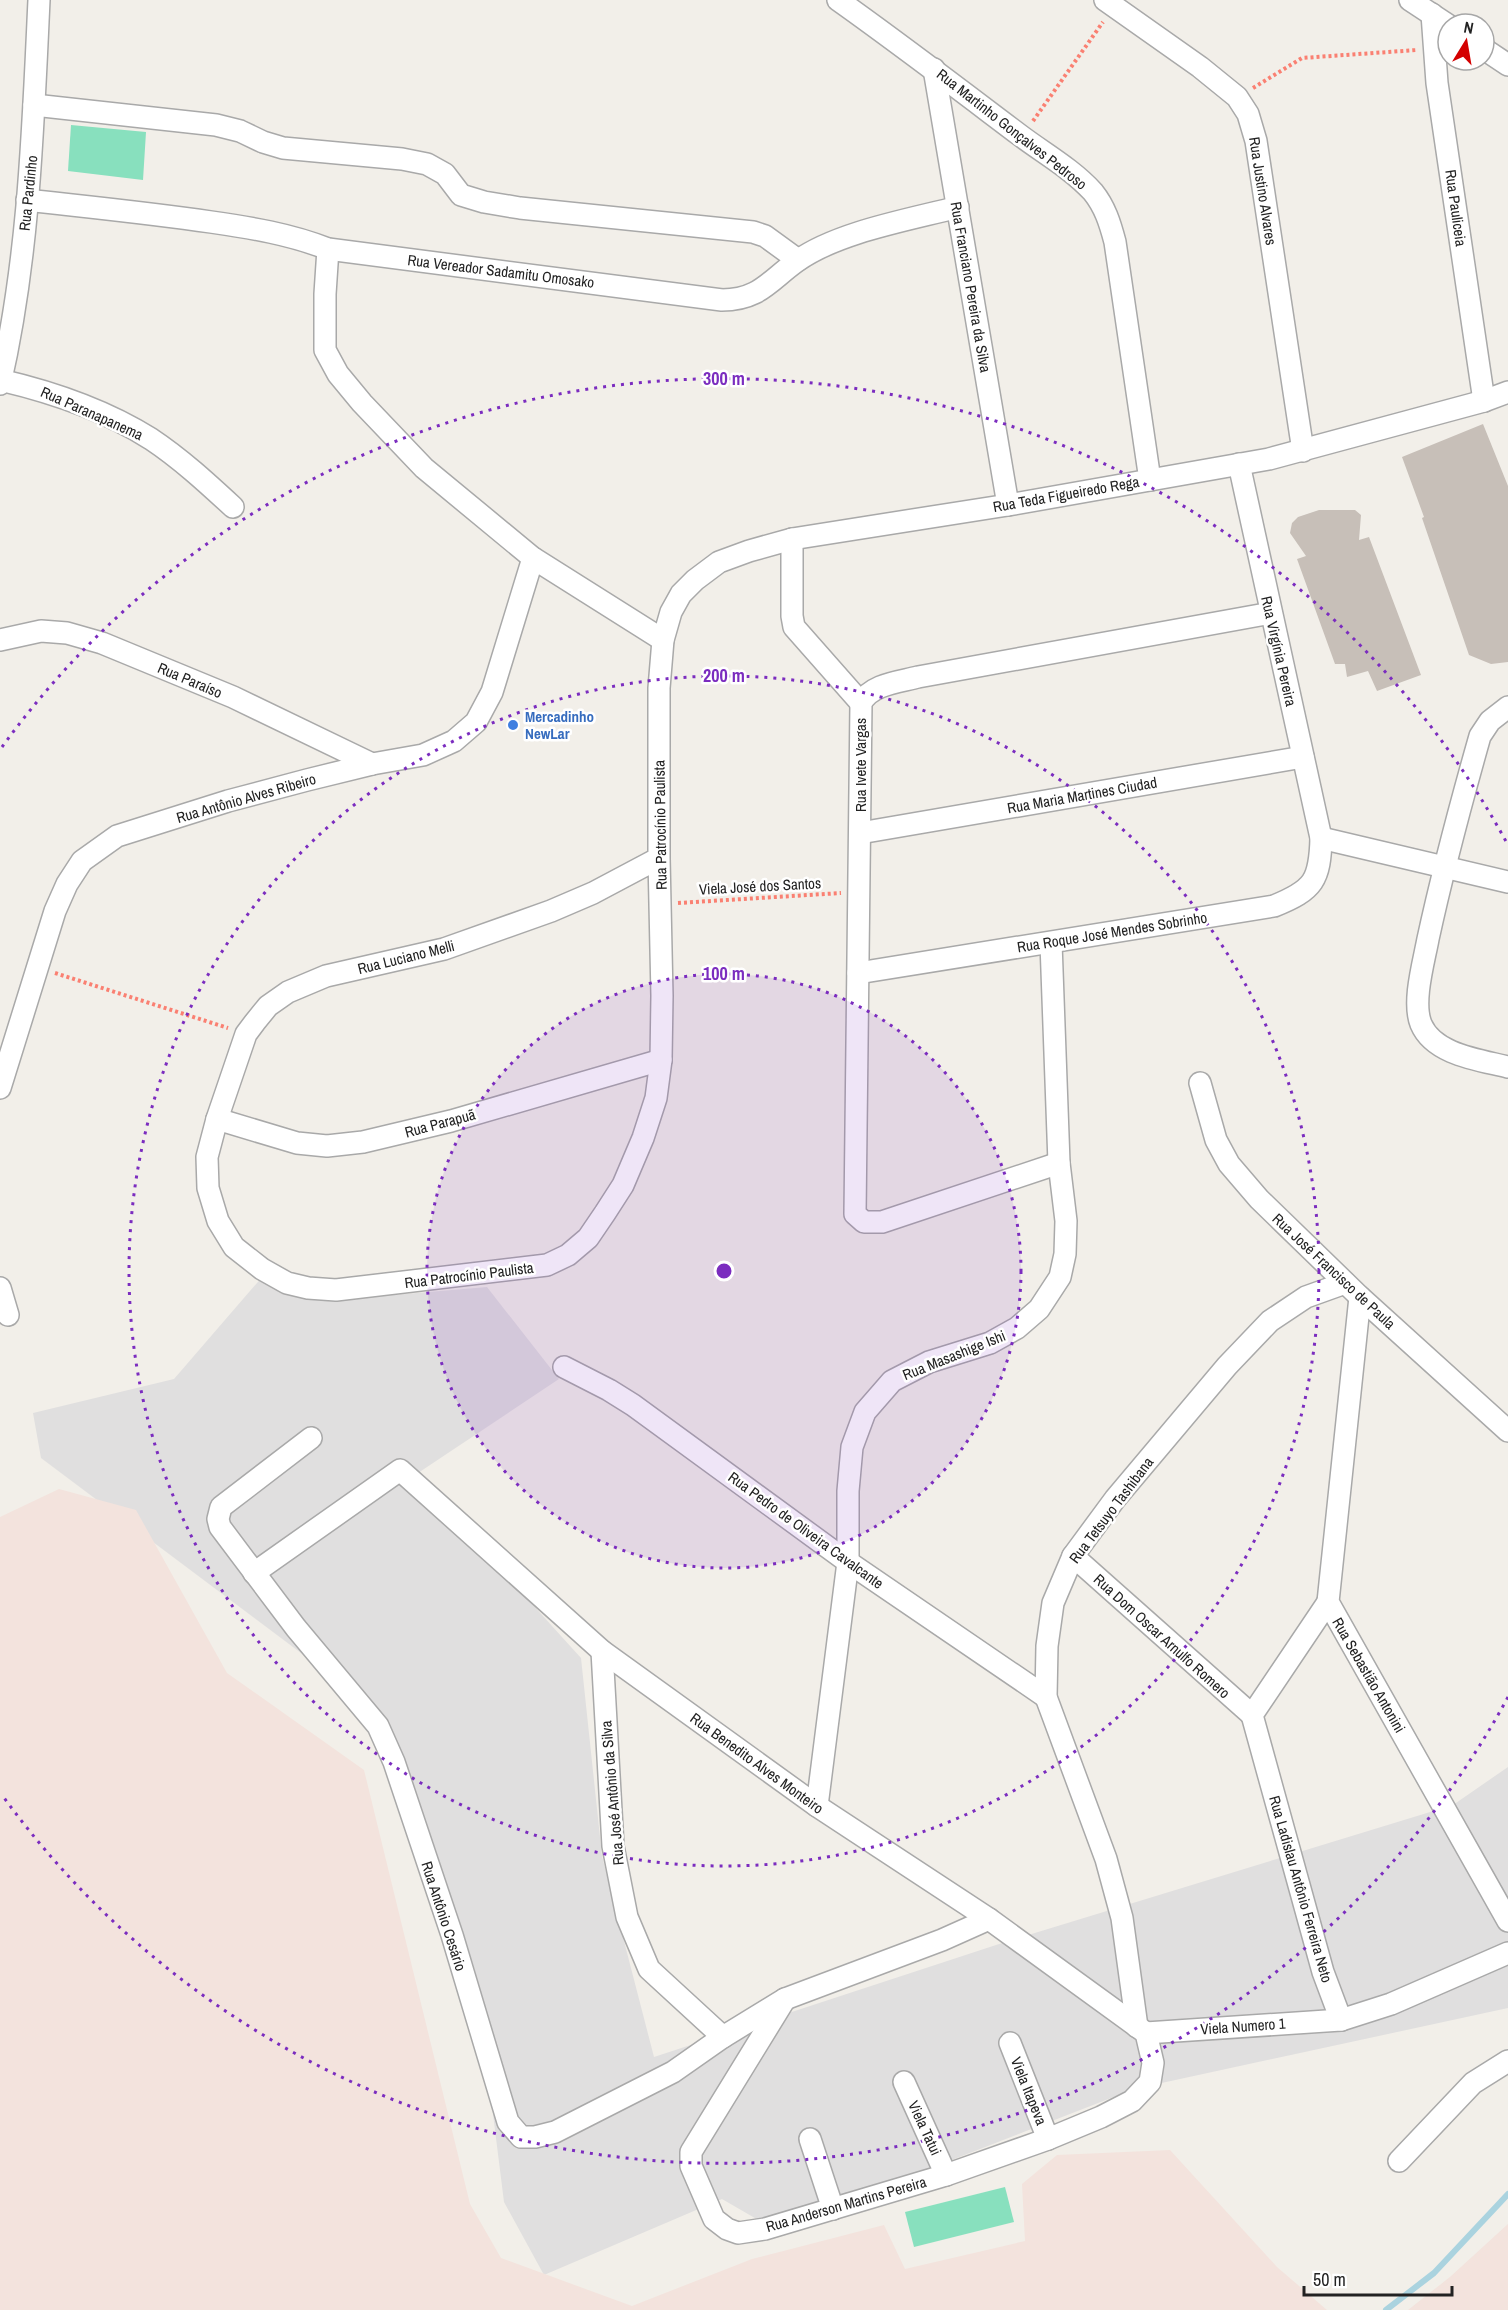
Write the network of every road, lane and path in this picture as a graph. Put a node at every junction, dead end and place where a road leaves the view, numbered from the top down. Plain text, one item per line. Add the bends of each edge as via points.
1 (39, 0) edge
2 (838, 0) edge
3 (1410, 0) edge
4 (1109, 3) edge
5 (1436, 17) edge
6 (1436, 39) edge
7 (1434, 48) junction
8 (934, 69) junction
9 (1237, 97) junction
10 (34, 105) junction
11 (1022, 137) junction
12 (27, 200) junction
13 (958, 207) junction
14 (328, 249) junction
15 (798, 260) junction
16 (0, 381) edge
17 (1508, 392) edge
18 (1484, 401) junction
19 (1304, 451) junction
20 (1239, 464) junction
21 (1150, 480) junction
22 (1008, 505) junction
23 (233, 507) dead end
24 (792, 539) junction
25 (533, 558) junction
26 (1271, 613) junction
27 (0, 640) edge
28 (663, 640) junction
29 (861, 703) junction
30 (1508, 706) edge
31 (1303, 757) junction
32 (372, 764) junction
33 (860, 833) junction
34 (1321, 838) junction
35 (659, 858) junction
36 (1443, 866) junction
37 (1508, 882) edge
38 (860, 892) junction
39 (661, 904) junction
40 (1051, 943) junction
41 (39, 968) junction
42 (858, 972) junction
43 (246, 1034) junction
44 (661, 1060) junction
45 (1508, 1067) edge
46 (1200, 1083) dead end
47 (0, 1088) edge
48 (216, 1119) junction
49 (1059, 1163) junction
50 (0, 1288) edge
51 (1353, 1290) junction
52 (8, 1315) dead end
53 (564, 1367) dead end
54 (1508, 1431) edge
55 (311, 1438) dead end
56 (1073, 1556) junction
57 (848, 1562) junction
58 (254, 1573) junction
59 (1328, 1602) junction
60 (602, 1651) junction
61 (1046, 1697) junction
62 (1252, 1715) junction
63 (817, 1806) junction
64 (1506, 1911) edge
65 (989, 1919) junction
66 (1508, 1953) edge
67 (785, 1999) junction
68 (1341, 2020) junction
69 (1141, 2030) junction
70 (723, 2037) junction
71 (1010, 2043) dead end
72 (1508, 2061) edge
73 (904, 2082) dead end
74 (810, 2139) dead end
75 (1048, 2139) junction
76 (1399, 2161) dead end
77 (946, 2175) junction
78 (833, 2209) junction

1 - 10 street, Rua Pardinho
2 - 8 street, Rua Martinho Gonçalves Pedroso
3 - 5 street
4 - 9 street, Rua Justino Alvares
4 - 11 path
6 - 7 street, Rua Pauliceia
7 - 9 path via 1302,58
7 - 18 street, Rua Pauliceia
8 - 11 street, Rua Martinho Gonçalves Pedroso
8 - 13 street, Rua Franciano Pereira da Silva
9 - 19 street, Rua Justino Alvares via 1248,114 1256,141
10 - 12 street, Rua Pardinho
10 - 15 street via 216,125 240,130 283,148 427,164 445,174 461,195 484,202 753,232
11 - 21 street, Rua Martinho Gonçalves Pedroso via 1072,172 1107,213
12 - 14 street, Rua Vereador Sadamitu Omosako via 267,230
12 - 16 street, Rua Pardinho via 21,264
13 - 15 street, Rua Vereador Sadamitu Omosako via 855,235
13 - 22 street, Rua Franciano Pereira da Silva
14 - 15 street, Rua Vereador Sadamitu Omosako via 722,300 755,294
14 - 25 street via 326,350 338,374 424,468
16 - 23 street, Rua Paranapanema via 52,392 150,439 189,467
17 - 18 street, Rua Teda Figueiredo Rega
18 - 19 street, Rua Teda Figueiredo Rega
19 - 20 street, Rua Teda Figueiredo Rega
20 - 21 street, Rua Teda Figueiredo Rega
20 - 26 street, Rua Virgínia Pereira
21 - 22 street, Rua Teda Figueiredo Rega
22 - 24 street, Rua Teda Figueiredo Rega
24 - 28 street, Rua Teda Figueiredo Rega via 719,562 694,580 671,612
24 - 29 street via 794,627
25 - 28 street
25 - 32 street, Rua Antônio Alves Ribeiro via 492,692 476,722 454,741 423,755
26 - 29 street, Rua Ivete Vargas via 918,678 874,689
26 - 31 street, Rua Virgínia Pereira
27 - 32 street, Rua Paraíso via 41,631 67,633 102,643 233,697
28 - 35 street, Rua Patrocínio Paulista via 659,688
29 - 33 street, Rua Ivete Vargas
30 - 36 street via 1480,736
31 - 33 street, Rua Maria Martines Ciudad
31 - 34 street, Rua Virgínia Pereira
32 - 41 street, Rua Antônio Alves Ribeiro via 228,801 117,836 82,861 67,884
33 - 38 street, Rua Ivete Vargas
34 - 36 street
34 - 40 street, Rua Roque José Mendes Sobrinho via 1316,878 1307,889 1274,906
35 - 39 street, Rua Patrocínio Paulista
35 - 43 street, Rua Luciano Melli via 551,911 444,949 326,976 288,992 268,1006
36 - 37 street
36 - 45 street via 1421,976 1421,1025 1446,1050
38 - 39 path, Viela José dos Santos
38 - 42 street, Rua Ivete Vargas
39 - 44 street, Rua Patrocínio Paulista
40 - 42 street, Rua Roque José Mendes Sobrinho
40 - 49 street, Rua Masashige Ishi
41 - 43 path
41 - 47 street, Rua Antônio Alves Ribeiro
42 - 49 street, Rua Ivete Vargas via 855,1214 864,1222 882,1222
43 - 48 street, Rua Luciano Melli
44 - 48 street, Rua Parapuã via 451,1121 363,1142 327,1146 297,1143
44 - 48 street, Rua Patrocínio Paulista via 656,1098 643,1138 622,1185 594,1230 568,1255 547,1265 517,1269 336,1290 287,1283 234,1247 218,1221 208,1188 207,1157
46 - 51 street, Rua José Francisco de Paula via 1216,1140 1229,1164 1259,1199
49 - 57 street, Rua Masashige Ishi via 1066,1221 1065,1254 1060,1277 1039,1309 1017,1328 990,1343 929,1362 892,1381 865,1412 852,1448
50 - 52 street
51 - 54 street, Rua José Francisco de Paula
51 - 56 street, Rua Tetsuyo Tashibana via 1306,1297 1270,1321 1219,1374
51 - 59 street, Rua Sebastião Antonini
53 - 57 street, Rua Pedro de Oliveira Cavalcante via 633,1405
55 - 58 street, Rua Antônio Cesário via 221,1507 220,1527
56 - 61 street, Rua Tetsuyo Tashibana via 1053,1603
56 - 62 street, Rua Dom Oscar Arnulfo Romero
57 - 61 street, Rua Pedro de Oliveira Cavalcante
57 - 63 street, Rua Masashige Ishi
58 - 60 street, Rua Benedito Alves Monteiro via 400,1470
58 - 70 street, Rua Antônio Cesário via 378,1726 394,1762 452,1935 508,2122 520,2137 545,2135 574,2123 673,2072
59 - 62 street
59 - 64 street, Rua Sebastião Antonini
60 - 63 street, Rua Benedito Alves Monteiro
60 - 70 street, Rua José Antônio da Silva via 613,1846 627,1917 649,1969
61 - 69 street, Rua Tetsuyo Tashibana via 1107,1859 1122,1918
62 - 68 street, Rua Ladislau Antônio Ferreira Neto via 1323,1972
63 - 65 street, Rua Benedito Alves Monteiro
65 - 67 street
65 - 69 street, Rua Benedito Alves Monteiro
66 - 68 street via 1391,2004
67 - 70 street
67 - 78 street, Rua Anderson Martins Pereira via 702,2130 691,2151 692,2166 714,2219 738,2233
68 - 69 street, Viela Numero 1
69 - 75 street, Rua Anderson Martins Pereira via 1153,2063 1150,2082 1132,2101
71 - 75 street, Viela Itapeva
72 - 76 street via 1473,2083
73 - 77 street, Viela Tatui
74 - 78 street
75 - 77 street, Rua Anderson Martins Pereira
77 - 78 street, Rua Anderson Martins Pereira

